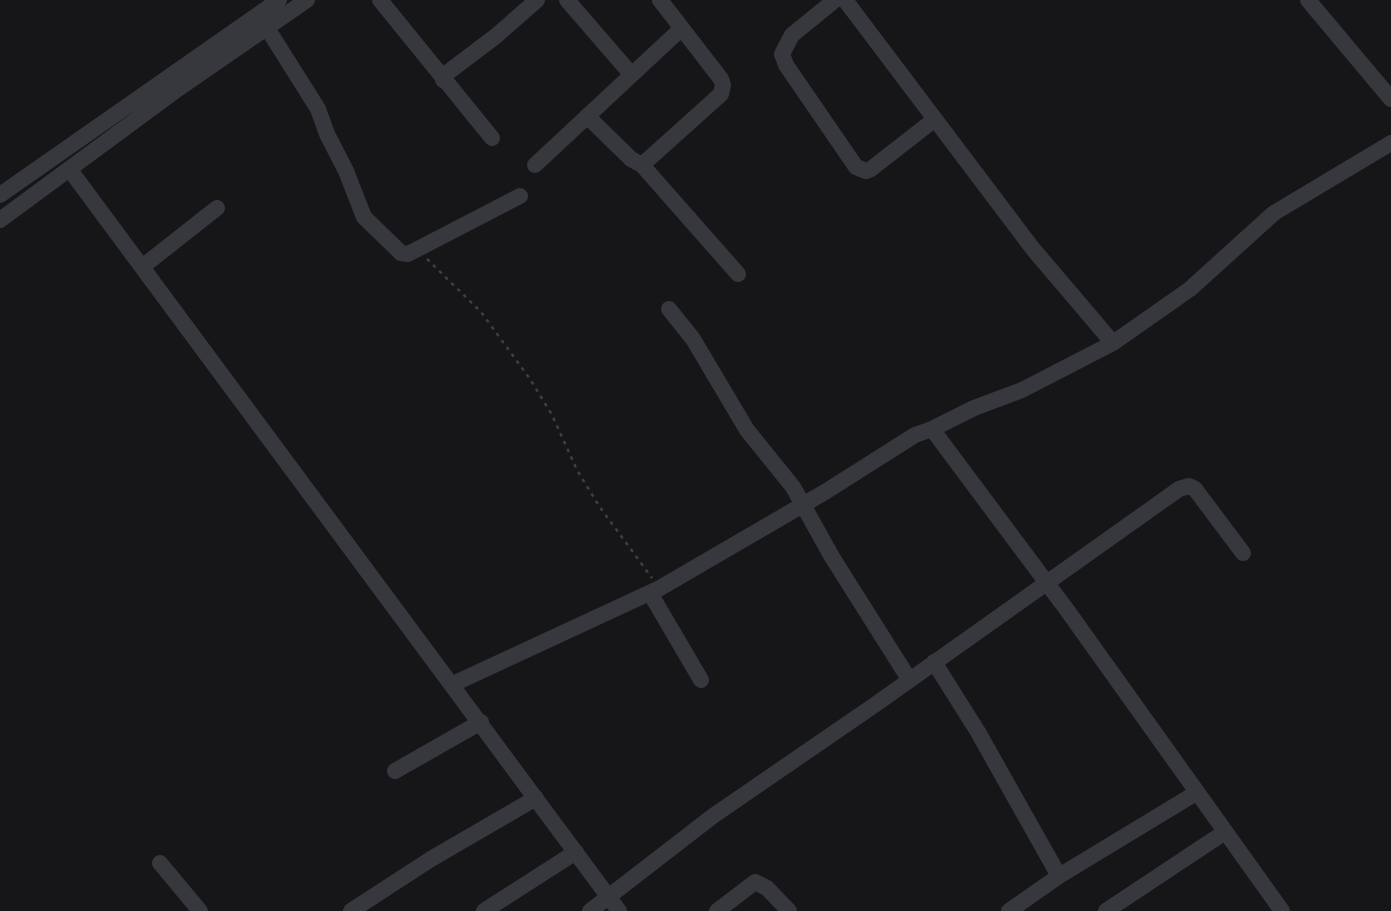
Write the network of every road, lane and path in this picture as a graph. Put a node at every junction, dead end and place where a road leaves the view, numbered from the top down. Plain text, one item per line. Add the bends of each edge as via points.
1 (279, 0) edge
2 (307, 0) edge
3 (380, 0) edge
4 (537, 0) edge
5 (567, 0) edge
6 (660, 0) edge
7 (835, 0) edge
8 (845, 0) edge
9 (1308, 0) edge
10 (267, 28) junction
11 (682, 29) junction
12 (631, 74) junction
13 (443, 80) junction
14 (1391, 99) edge
15 (587, 116) junction
16 (935, 119) junction
17 (492, 138) dead end
18 (1391, 142) edge
19 (535, 165) dead end
20 (642, 166) junction
21 (70, 170) junction
22 (0, 195) edge
23 (520, 196) dead end
24 (217, 208) dead end
25 (0, 220) edge
26 (417, 250) junction
27 (142, 267) junction
28 (738, 274) dead end
29 (669, 309) dead end
30 (1113, 343) junction
31 (932, 429) junction
32 (804, 505) junction
33 (1243, 553) dead end
34 (1045, 582) junction
35 (655, 590) junction
36 (934, 662) junction
37 (909, 679) junction
38 (701, 680) dead end
39 (453, 684) junction
40 (481, 722) junction
41 (395, 771) dead end
42 (1196, 793) junction
43 (536, 798) junction
44 (1225, 832) junction
45 (576, 852) junction
46 (160, 863) dead end
47 (1059, 876) junction
48 (608, 896) junction
49 (200, 911) edge
50 (351, 911) edge
51 (484, 911) edge
52 (590, 911) edge
53 (619, 911) edge
54 (717, 911) edge
55 (789, 911) edge
56 (1009, 911) edge
57 (1107, 911) edge
58 (1282, 911) edge

1 - 22 street
2 - 10 street
3 - 13 street
4 - 13 street
5 - 12 street
6 - 11 street
7 - 16 street via 792,35 782,54 856,167 871,169
8 - 16 street
9 - 14 street
10 - 21 street
10 - 26 street via 318,109 364,217 401,253
11 - 12 street
11 - 20 street via 720,79 723,90
12 - 15 street
13 - 17 street
15 - 19 street
15 - 20 street
16 - 30 street via 1033,249
18 - 30 street via 1274,213 1190,289
20 - 28 street
21 - 25 street
21 - 27 street
23 - 26 street
24 - 27 street
26 - 35 path via 481,312 530,379 577,470
27 - 39 street
29 - 32 street via 693,339 747,430
30 - 31 street
31 - 32 street via 915,435
31 - 34 street
32 - 35 street
32 - 37 street
33 - 34 street via 1189,486
34 - 36 street
34 - 42 street
35 - 38 street
35 - 39 street
36 - 37 street
36 - 47 street
37 - 48 street
39 - 40 street
40 - 41 street
40 - 43 street
42 - 44 street
42 - 47 street
43 - 45 street
43 - 50 street
44 - 57 street
44 - 58 street
45 - 48 street
45 - 51 street
46 - 49 street
47 - 56 street
48 - 52 street
48 - 53 street
54 - 55 street via 755,882

